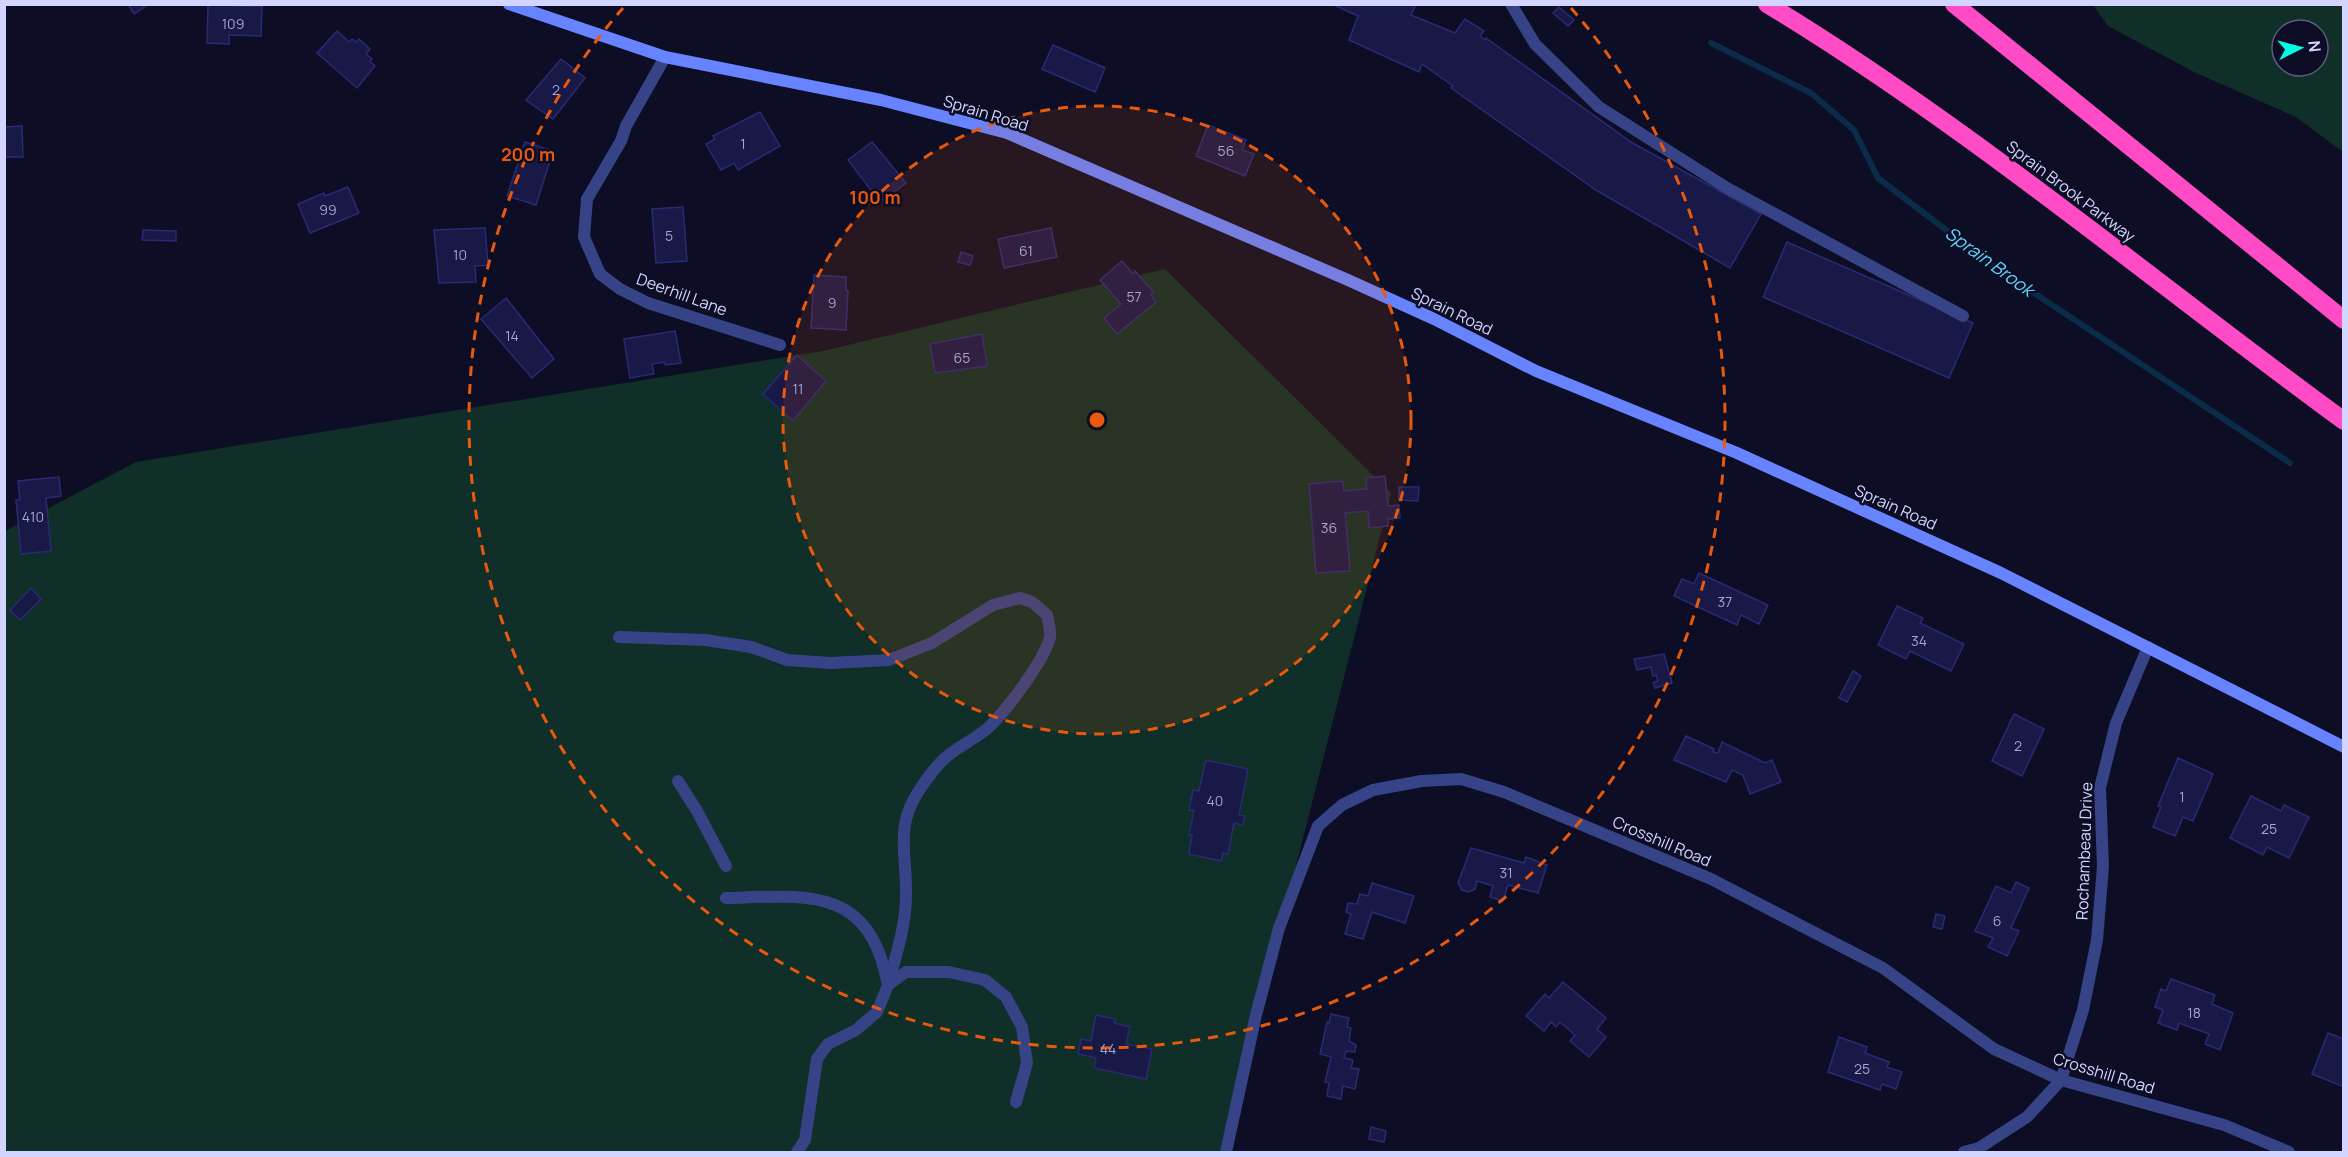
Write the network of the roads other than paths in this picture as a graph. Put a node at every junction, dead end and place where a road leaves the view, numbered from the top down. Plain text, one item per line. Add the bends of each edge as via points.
1 (509, 4) edge
2 (1511, 4) edge
3 (1767, 4) edge
4 (1954, 4) edge
5 (665, 57) junction
6 (1963, 316) dead end
7 (2343, 320) edge
8 (780, 345) dead end
9 (2343, 421) edge
10 (619, 638) dead end
11 (2148, 648) junction
12 (2343, 747) edge
13 (678, 781) dead end
14 (726, 866) dead end
15 (726, 898) dead end
16 (888, 985) junction
17 (2061, 1080) junction
18 (1016, 1102) dead end
19 (797, 1152) edge
20 (1226, 1152) edge
21 (1964, 1152) edge
22 (2289, 1152) edge

1 - 5 street, Sprain Road
2 - 6 street via 1535,44 1599,107 1727,188
3 - 9 highway, Sprain Brook Parkway via 1963,135
4 - 7 highway
5 - 8 street, Deerhill Lane via 587,199 584,237 600,274 620,289 648,303
5 - 11 street, Sprain Road via 881,100 1007,133 1348,280 1536,371 1748,458 2001,573
10 - 16 street via 706,640 751,647 787,660 889,660 932,643 993,605 1020,598 1032,602 1047,615 1050,636 1018,691 985,730 947,755 920,789 905,818 902,936
11 - 12 street, Sprain Road
11 - 17 street, Rochambeau Drive via 2116,723 2100,788 2103,866 2097,940 2083,1010
13 - 14 street
15 - 16 street via 800,896 840,905 865,925 882,956
16 - 18 street via 906,972 949,972 986,980 1006,997 1022,1027 1028,1063
16 - 19 street via 877,1012 856,1030 828,1044 817,1059 805,1140
17 - 20 street, Crosshill Road via 1994,1048 1883,968 1710,879 1504,792 1461,779 1422,781 1373,790 1342,805 1318,826 1279,928
17 - 21 street, Rochambeau Drive via 2027,1117 1979,1148
17 - 22 street, Crosshill Road via 2223,1125

